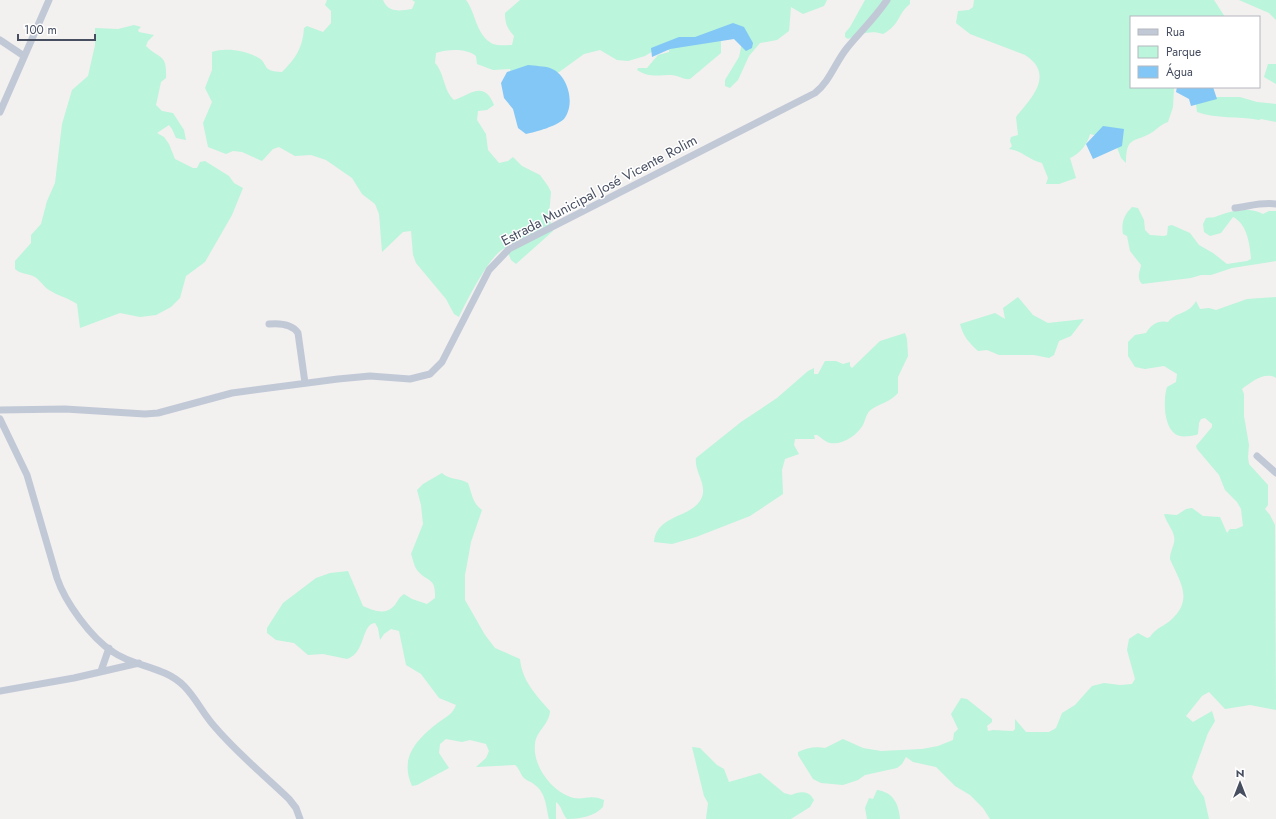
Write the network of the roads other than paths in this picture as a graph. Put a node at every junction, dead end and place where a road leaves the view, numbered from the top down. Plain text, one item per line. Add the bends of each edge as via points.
1 (48, 0) edge
2 (887, 0) edge
3 (0, 40) edge
4 (24, 56) junction
5 (0, 112) edge
6 (1276, 204) edge
7 (1235, 208) dead end
8 (269, 324) dead end
9 (305, 383) junction
10 (0, 410) edge
11 (0, 419) edge
12 (1257, 456) dead end
13 (1276, 473) edge
14 (109, 648) junction
15 (141, 663) junction
16 (101, 672) junction
17 (0, 691) edge
18 (300, 819) edge

1 - 4 street
2 - 9 street, Estrada Municipal José Vicente Rolim via 840,57 827,82 815,93 509,248 489,270 442,362 430,374 410,379 370,376
3 - 4 street
4 - 5 street
6 - 7 street via 1263,202
8 - 9 street via 288,325 296,329
9 - 10 street, Estrada Municipal José Vicente Rolim via 232,393 158,413 64,409
11 - 14 street via 27,475 62,594 89,629
12 - 13 street
14 - 15 street
14 - 16 street
15 - 16 street
15 - 18 street via 154,667 183,684 214,726 289,799
16 - 17 street

